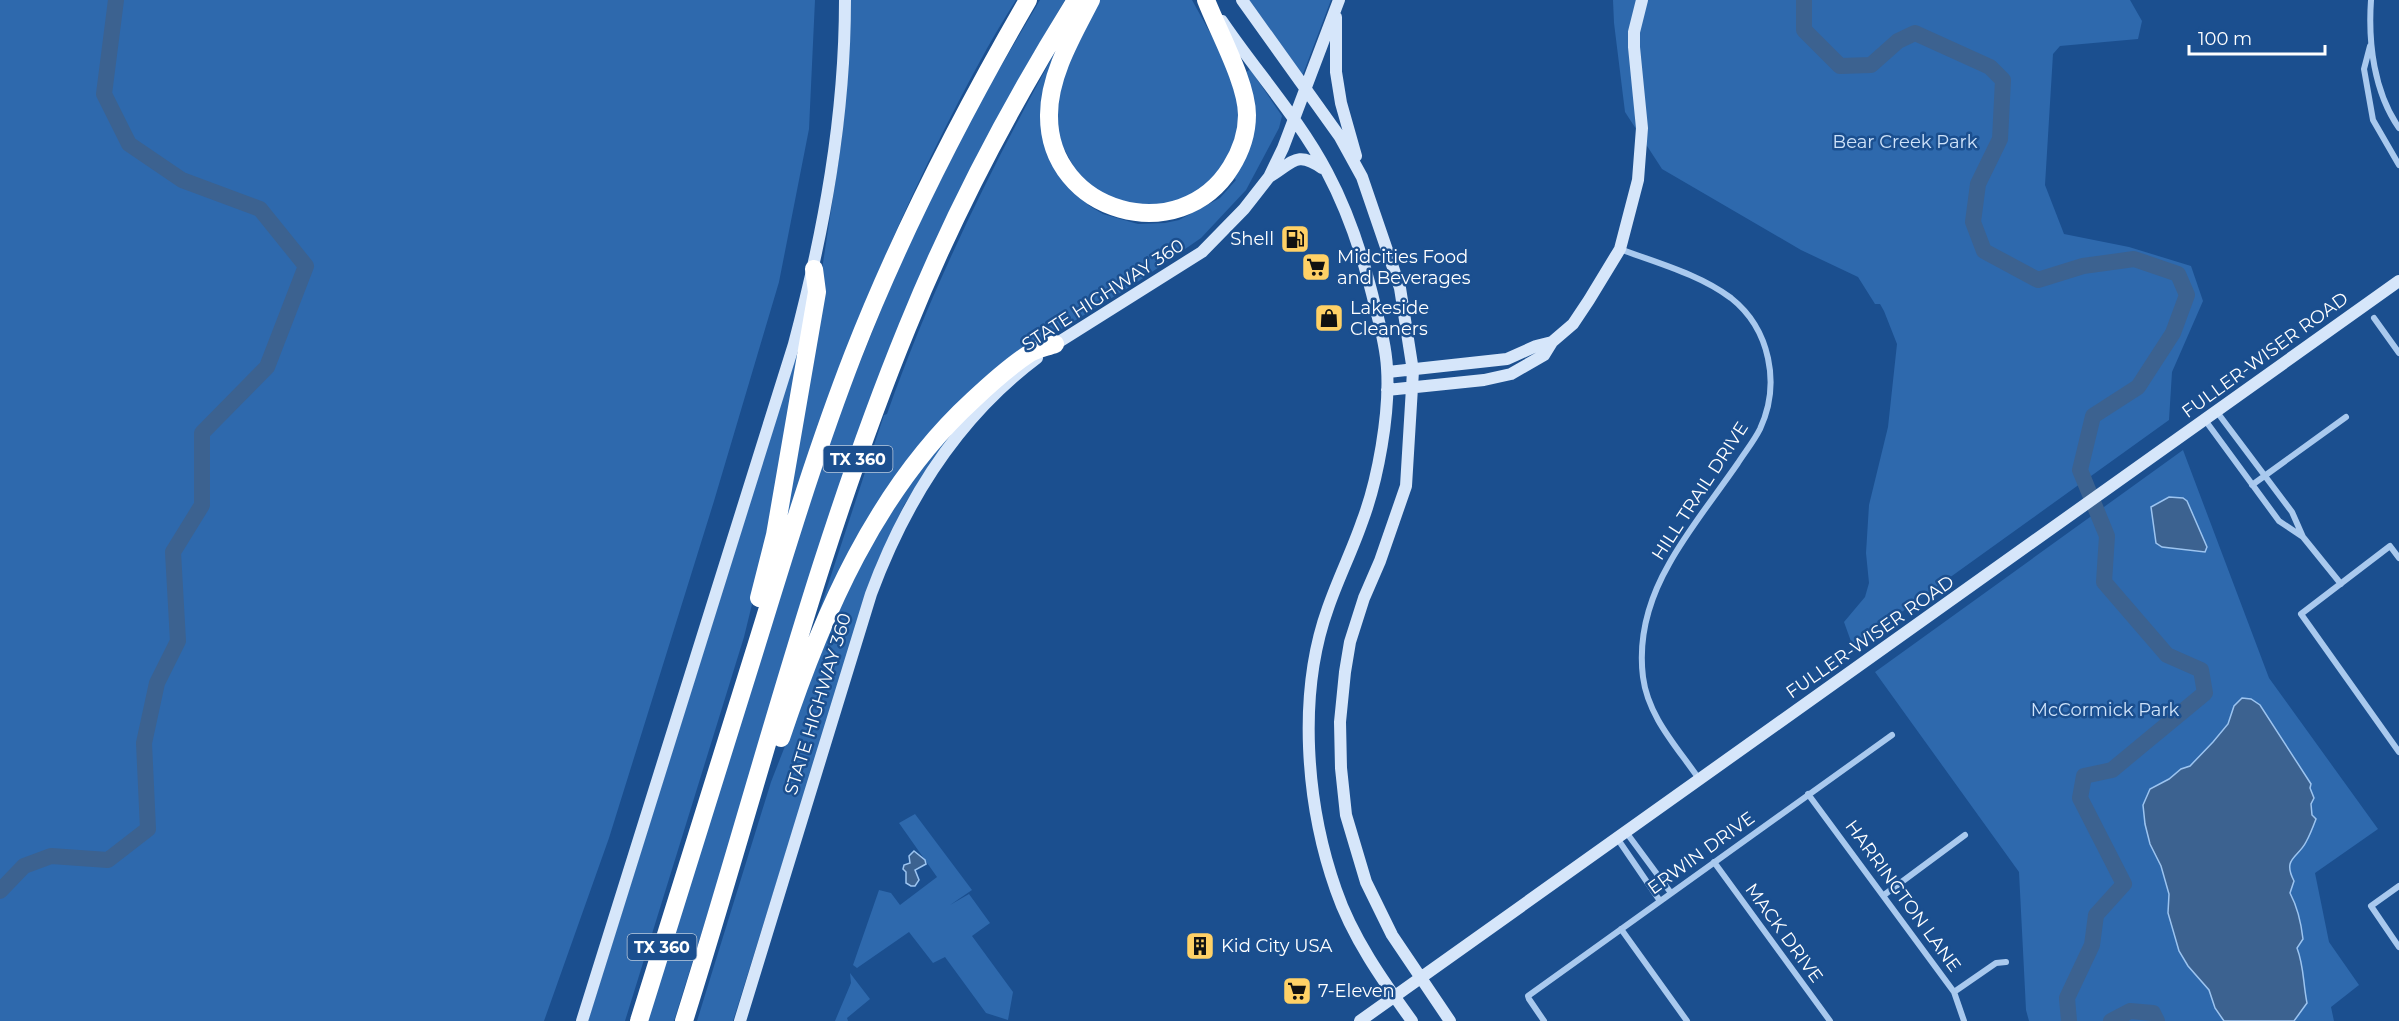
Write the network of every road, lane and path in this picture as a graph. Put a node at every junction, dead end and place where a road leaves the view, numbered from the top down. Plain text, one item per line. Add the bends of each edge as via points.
1 (845, 0) edge
2 (1028, 0) edge
3 (1076, 0) edge
4 (1091, 0) edge
5 (1207, 0) edge
6 (1242, 0) edge
7 (1642, 0) edge
8 (2371, 0) edge
9 (1338, 4) edge
10 (2370, 42) junction
11 (1306, 89) junction
12 (1293, 120) junction
13 (2399, 128) edge
14 (2399, 165) edge
15 (1328, 172) junction
16 (1269, 177) junction
17 (1362, 177) junction
18 (1620, 249) junction
19 (814, 270) junction
20 (2399, 280) edge
21 (2374, 318) dead end
22 (1552, 342) junction
23 (1055, 344) junction
24 (2399, 352) edge
25 (1413, 371) junction
26 (1388, 372) junction
27 (1413, 389) junction
28 (1387, 390) junction
29 (2217, 412) junction
30 (2346, 417) dead end
31 (2205, 420) junction
32 (2265, 476) junction
33 (2252, 485) junction
34 (2303, 537) junction
35 (2399, 558) edge
36 (2341, 584) junction
37 (1892, 735) dead end
38 (2399, 752) edge
39 (1700, 780) junction
40 (1808, 794) junction
41 (1622, 835) junction
42 (1965, 835) dead end
43 (1714, 862) junction
44 (685, 874) junction
45 (2399, 886) edge
46 (1671, 893) junction
47 (1884, 895) junction
48 (1660, 901) junction
49 (1621, 929) junction
50 (708, 945) junction
51 (2399, 947) edge
52 (2006, 962) dead end
53 (1420, 979) junction
54 (1954, 992) junction
55 (1395, 997) junction
56 (582, 1021) edge
57 (639, 1021) edge
58 (684, 1021) edge
59 (740, 1021) edge
60 (1360, 1021) edge
61 (1412, 1021) edge
62 (1450, 1021) edge
63 (1544, 1021) edge
64 (1687, 1021) edge
65 (1830, 1021) edge
66 (1964, 1021) edge

1 - 19 main road via 840,107
2 - 44 highway, TX 360 via 940,160 854,354 792,530
3 - 50 highway, TX 360 via 1020,93 907,327 853,472 800,636
4 - 5 highway via 1073,35 1052,93 1051,137 1068,174 1083,189 1100,202 1142,214 1189,206 1209,193 1238,157 1245,137 1244,94
5 - 12 main road
6 - 11 main road
7 - 18 main road via 1634,32 1642,128 1640,159 1634,200
8 - 10 street
9 - 11 main road, STATE HIGHWAY 360
9 - 17 main road via 1336,72
10 - 13 street via 2385,100
10 - 14 street via 2364,69 2373,120
11 - 12 main road, STATE HIGHWAY 360
11 - 17 main road
12 - 15 main road
12 - 16 main road, STATE HIGHWAY 360
15 - 16 main road via 1307,158 1298,158
15 - 26 main road via 1366,269
16 - 23 main road, STATE HIGHWAY 360 via 1202,252
17 - 25 main road via 1400,288
18 - 22 main road via 1573,324
18 - 39 street, HILL TRAIL DRIVE via 1703,281 1730,298 1750,315 1768,355 1769,398 1760,429 1670,562 1645,622 1643,678 1650,702 1656,717
19 - 44 highway via 817,292 775,535 686,848
19 - 56 main road
20 - 29 main road, FULLER-WISER ROAD
21 - 24 street
22 - 25 main road via 1507,360
22 - 27 main road via 1544,355 1511,374
23 - 50 highway via 1030,353 939,434 860,547 784,729 719,928
23 - 59 main road, STATE HIGHWAY 360 via 1010,380 963,428 924,480 893,538 870,594
25 - 26 main road
25 - 27 main road
26 - 28 main road
27 - 28 main road
27 - 53 main road via 1406,486 1350,642 1340,722 1346,815 1366,882 1392,935
28 - 55 main road via 1374,485 1327,609 1308,699 1318,822 1336,891 1359,940
29 - 31 main road, FULLER-WISER ROAD
29 - 32 street
30 - 32 street
31 - 33 street
31 - 39 main road, FULLER-WISER ROAD
32 - 33 street
32 - 34 street via 2292,512
33 - 34 street via 2279,521
34 - 36 street
35 - 36 street via 2390,546
36 - 38 street via 2301,614
37 - 40 street, ERWIN DRIVE
39 - 41 main road, FULLER-WISER ROAD
40 - 43 street, ERWIN DRIVE
40 - 47 street, HARRINGTON LANE
41 - 46 street
41 - 48 street
41 - 53 main road, FULLER-WISER ROAD
42 - 47 street
43 - 46 street, ERWIN DRIVE
43 - 65 street, MACK DRIVE
44 - 57 highway, TX 360
45 - 51 street via 2371,906
46 - 48 street, ERWIN DRIVE
47 - 54 street, HARRINGTON LANE
48 - 49 street, ERWIN DRIVE
49 - 63 street, ERWIN DRIVE via 1528,996
49 - 64 street
50 - 58 highway, TX 360
52 - 54 street via 1996,963
53 - 55 main road, FULLER-WISER ROAD
53 - 62 main road
54 - 66 street, HARRINGTON LANE
55 - 60 main road, FULLER-WISER ROAD
55 - 61 main road

